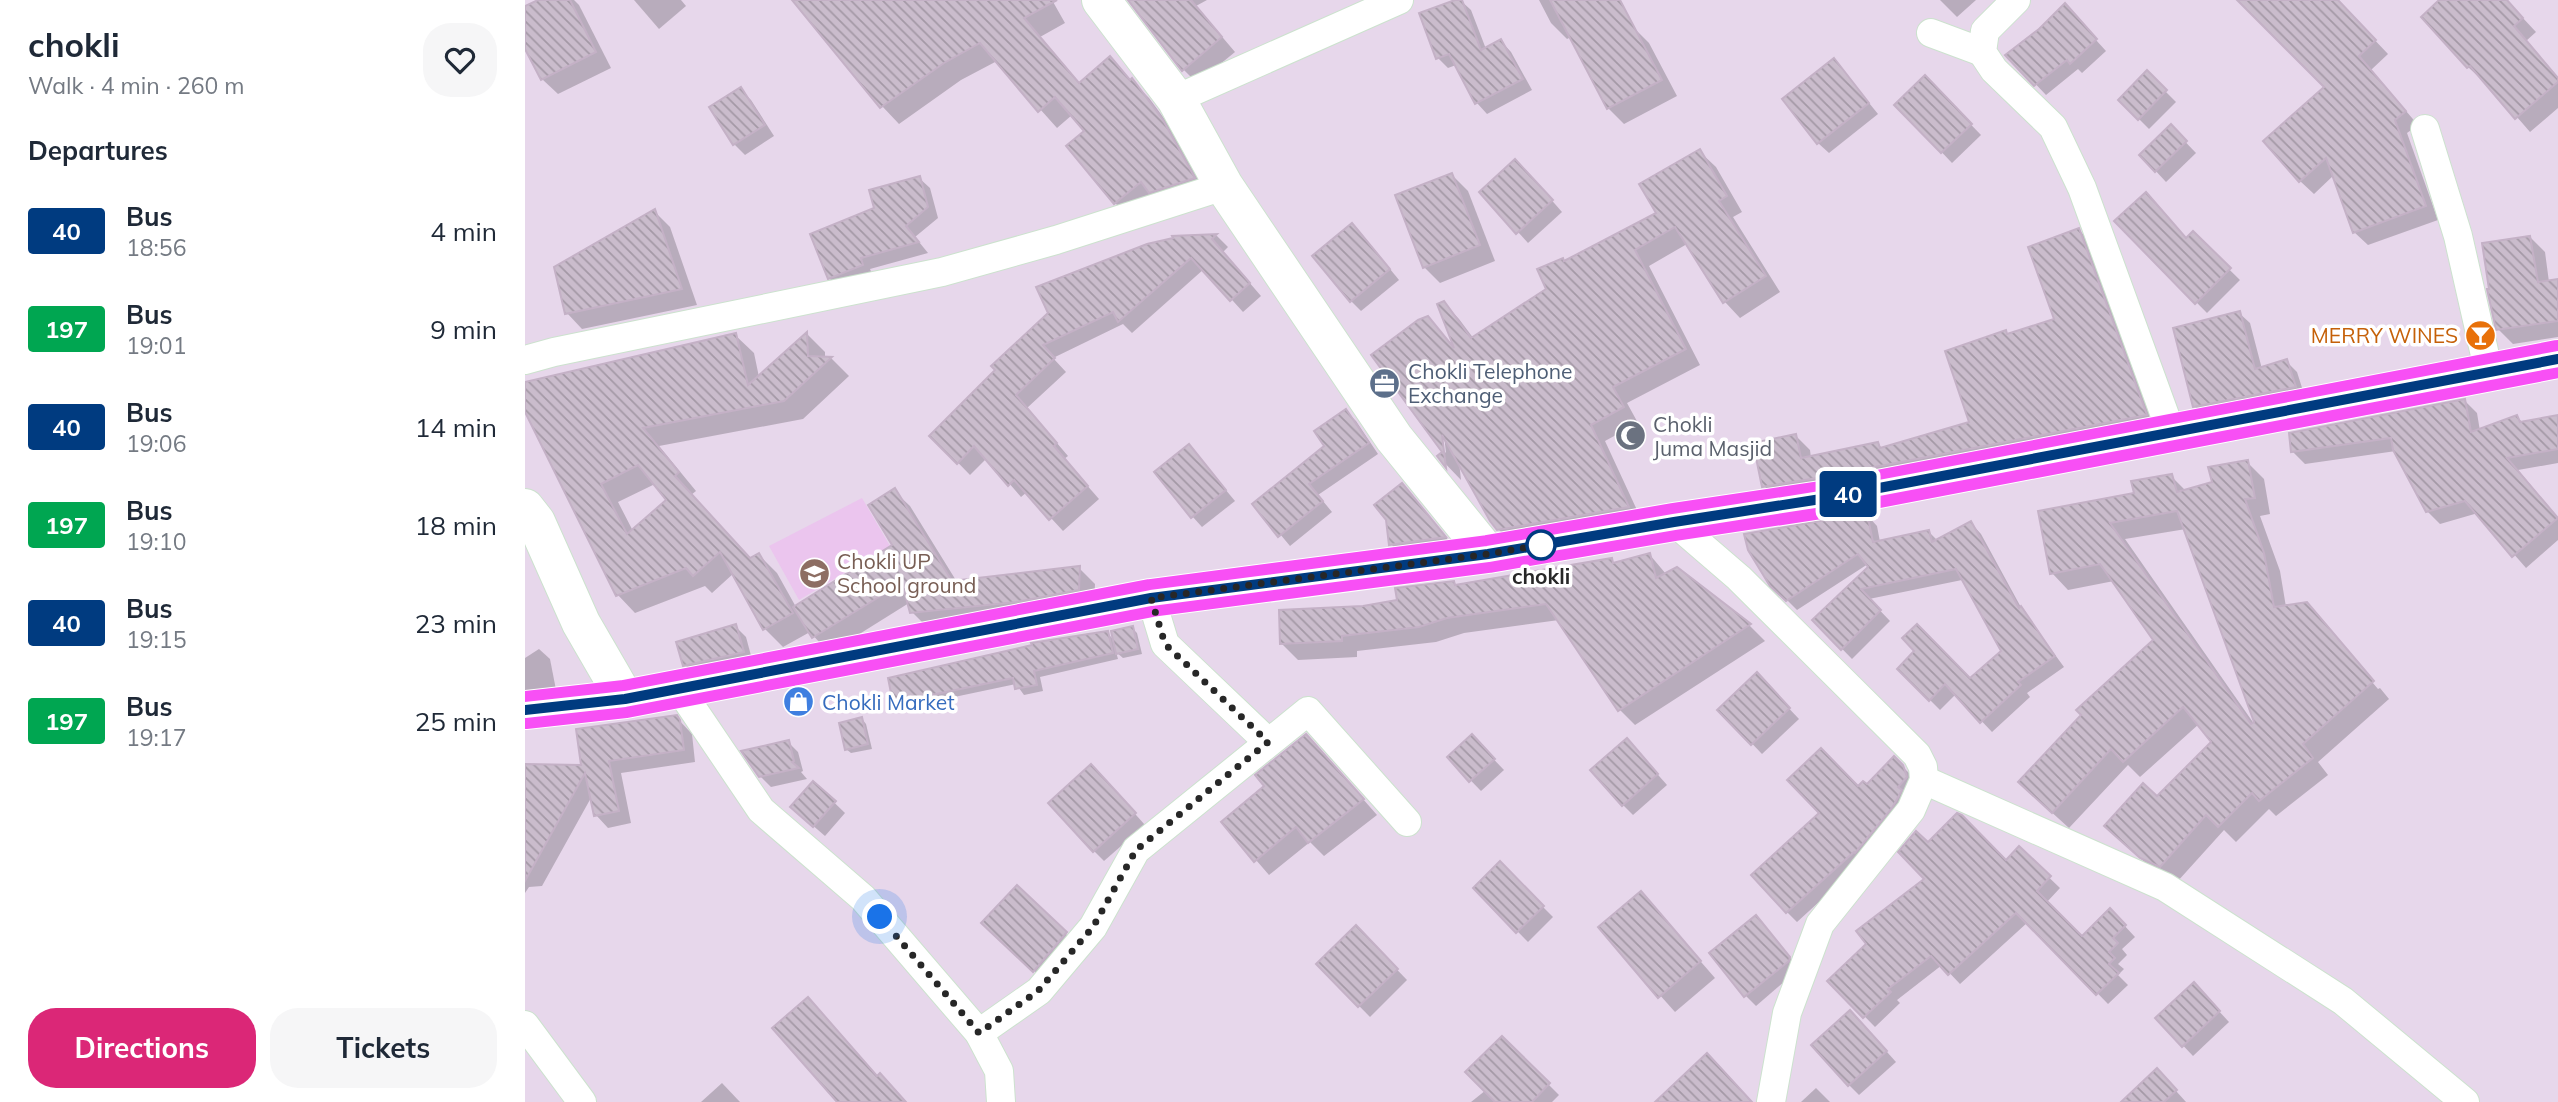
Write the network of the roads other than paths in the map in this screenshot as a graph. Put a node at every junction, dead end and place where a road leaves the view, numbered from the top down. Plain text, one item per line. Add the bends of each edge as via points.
1 (1101, 0) edge
2 (1399, 0) edge
3 (2016, 0) edge
4 (1931, 33) dead end
5 (1982, 52) junction
6 (1176, 99) junction
7 (2425, 129) dead end
8 (1224, 186) junction
9 (2558, 359) edge
10 (525, 360) edge
11 (2489, 373) junction
12 (2171, 432) junction
13 (525, 508) edge
14 (1674, 522) junction
15 (1488, 554) junction
16 (1151, 598) junction
17 (678, 687) junction
18 (625, 699) junction
19 (525, 710) edge
20 (1268, 742) junction
21 (1924, 780) junction
22 (1406, 822) dead end
23 (525, 1025) edge
24 (979, 1033) junction
25 (582, 1102) edge
26 (1001, 1102) edge
27 (1771, 1102) edge
28 (2465, 1102) edge

1 - 6 main road
2 - 6 street
3 - 5 street via 1985,31
4 - 5 street
5 - 12 street via 1994,70 2053,127 2083,188
6 - 8 main road
7 - 11 street via 2459,236
8 - 10 street via 942,272
8 - 15 main road via 1394,438
9 - 11 main road
11 - 12 main road
12 - 14 main road via 1821,499
13 - 18 main road via 536,522 581,623
14 - 15 main road
14 - 21 street via 1739,579 1917,755
15 - 16 main road
16 - 17 main road
16 - 20 street via 1165,644
17 - 18 main road
17 - 24 street via 761,810 863,898
18 - 19 main road
20 - 22 street via 1308,711
20 - 24 street via 1136,850 1093,927 1038,991
21 - 27 street via 1911,810 1820,924 1787,1013
21 - 28 street via 2165,887 2343,1001
23 - 25 street
24 - 26 street via 999,1071

